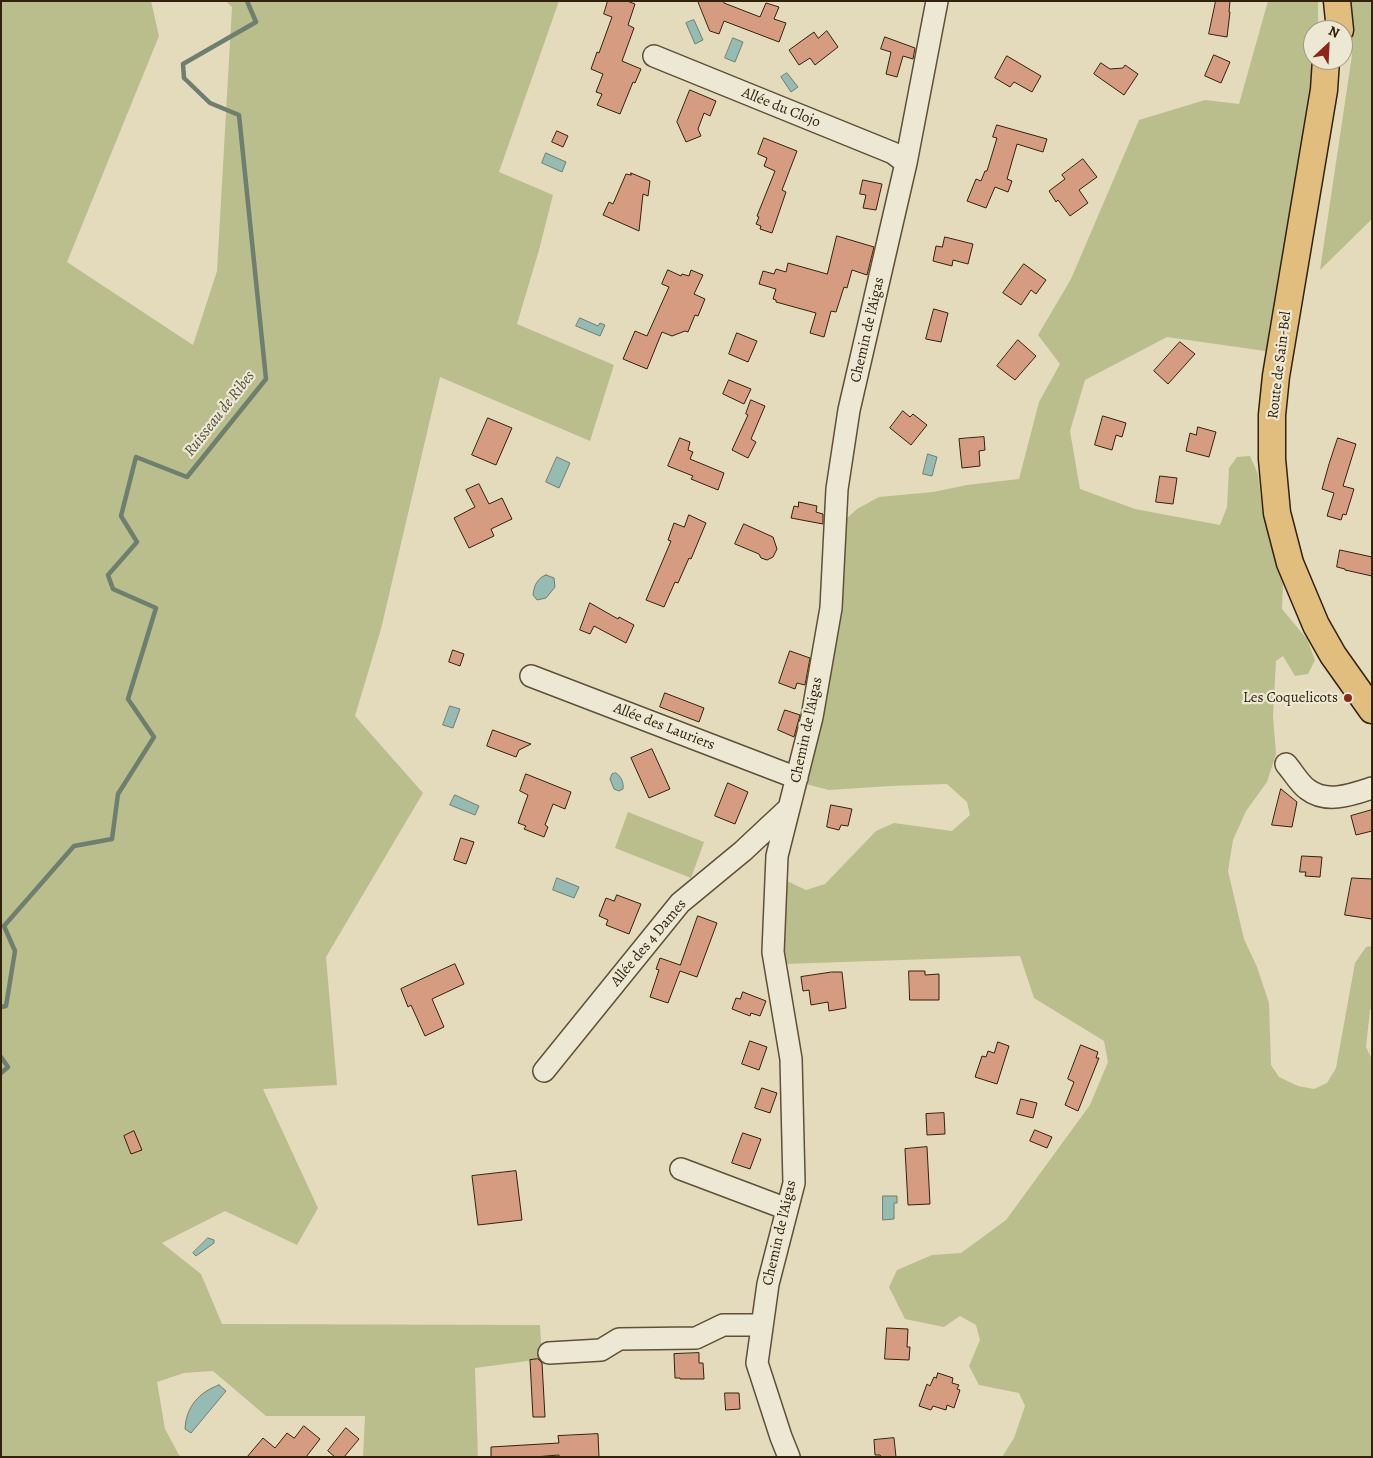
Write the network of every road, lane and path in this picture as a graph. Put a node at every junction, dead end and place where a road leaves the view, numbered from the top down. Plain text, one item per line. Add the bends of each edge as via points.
1 (937, 1) edge
2 (1326, 1) edge
3 (1337, 1) edge
4 (1327, 20) edge
5 (1339, 20) edge
6 (654, 56) dead end
7 (1325, 70) edge
8 (1338, 70) edge
9 (906, 163) junction
10 (531, 676) dead end
11 (1372, 690) edge
12 (1372, 710) edge
13 (1286, 764) dead end
14 (797, 778) junction
15 (1372, 788) edge
16 (789, 808) junction
17 (544, 1071) dead end
18 (681, 1169) dead end
19 (787, 1209) junction
20 (762, 1325) junction
21 (550, 1353) dead end
22 (789, 1457) edge

1 - 9 street, Chemin de l'Aigas
2 - 4 main road
3 - 5 main road
6 - 9 street, Allée du Clojo via 893,154
7 - 12 main road, Route de Sain-Bel via 1276,376 1272,459 1277,513 1290,563 1316,625
8 - 11 main road, Route de Sain-Bel via 1286,384 1282,464 1289,514 1314,595 1333,634
9 - 14 street, Chemin de l'Aigas via 849,410 838,489 830,608 812,717
10 - 14 street, Allée des Lauriers
13 - 15 street via 1307,789 1324,797 1348,796
14 - 16 street, Chemin de l'Aigas
16 - 17 street, Allée des 4 Dames via 680,903
16 - 19 street, Chemin de l'Aigas via 777,856 772,952 791,1059 794,1183
18 - 19 street
19 - 20 street, Chemin de l'Aigas via 768,1284
20 - 21 street via 723,1325 696,1338 619,1339 601,1350
20 - 22 street, Chemin de l'Aigas via 757,1363

